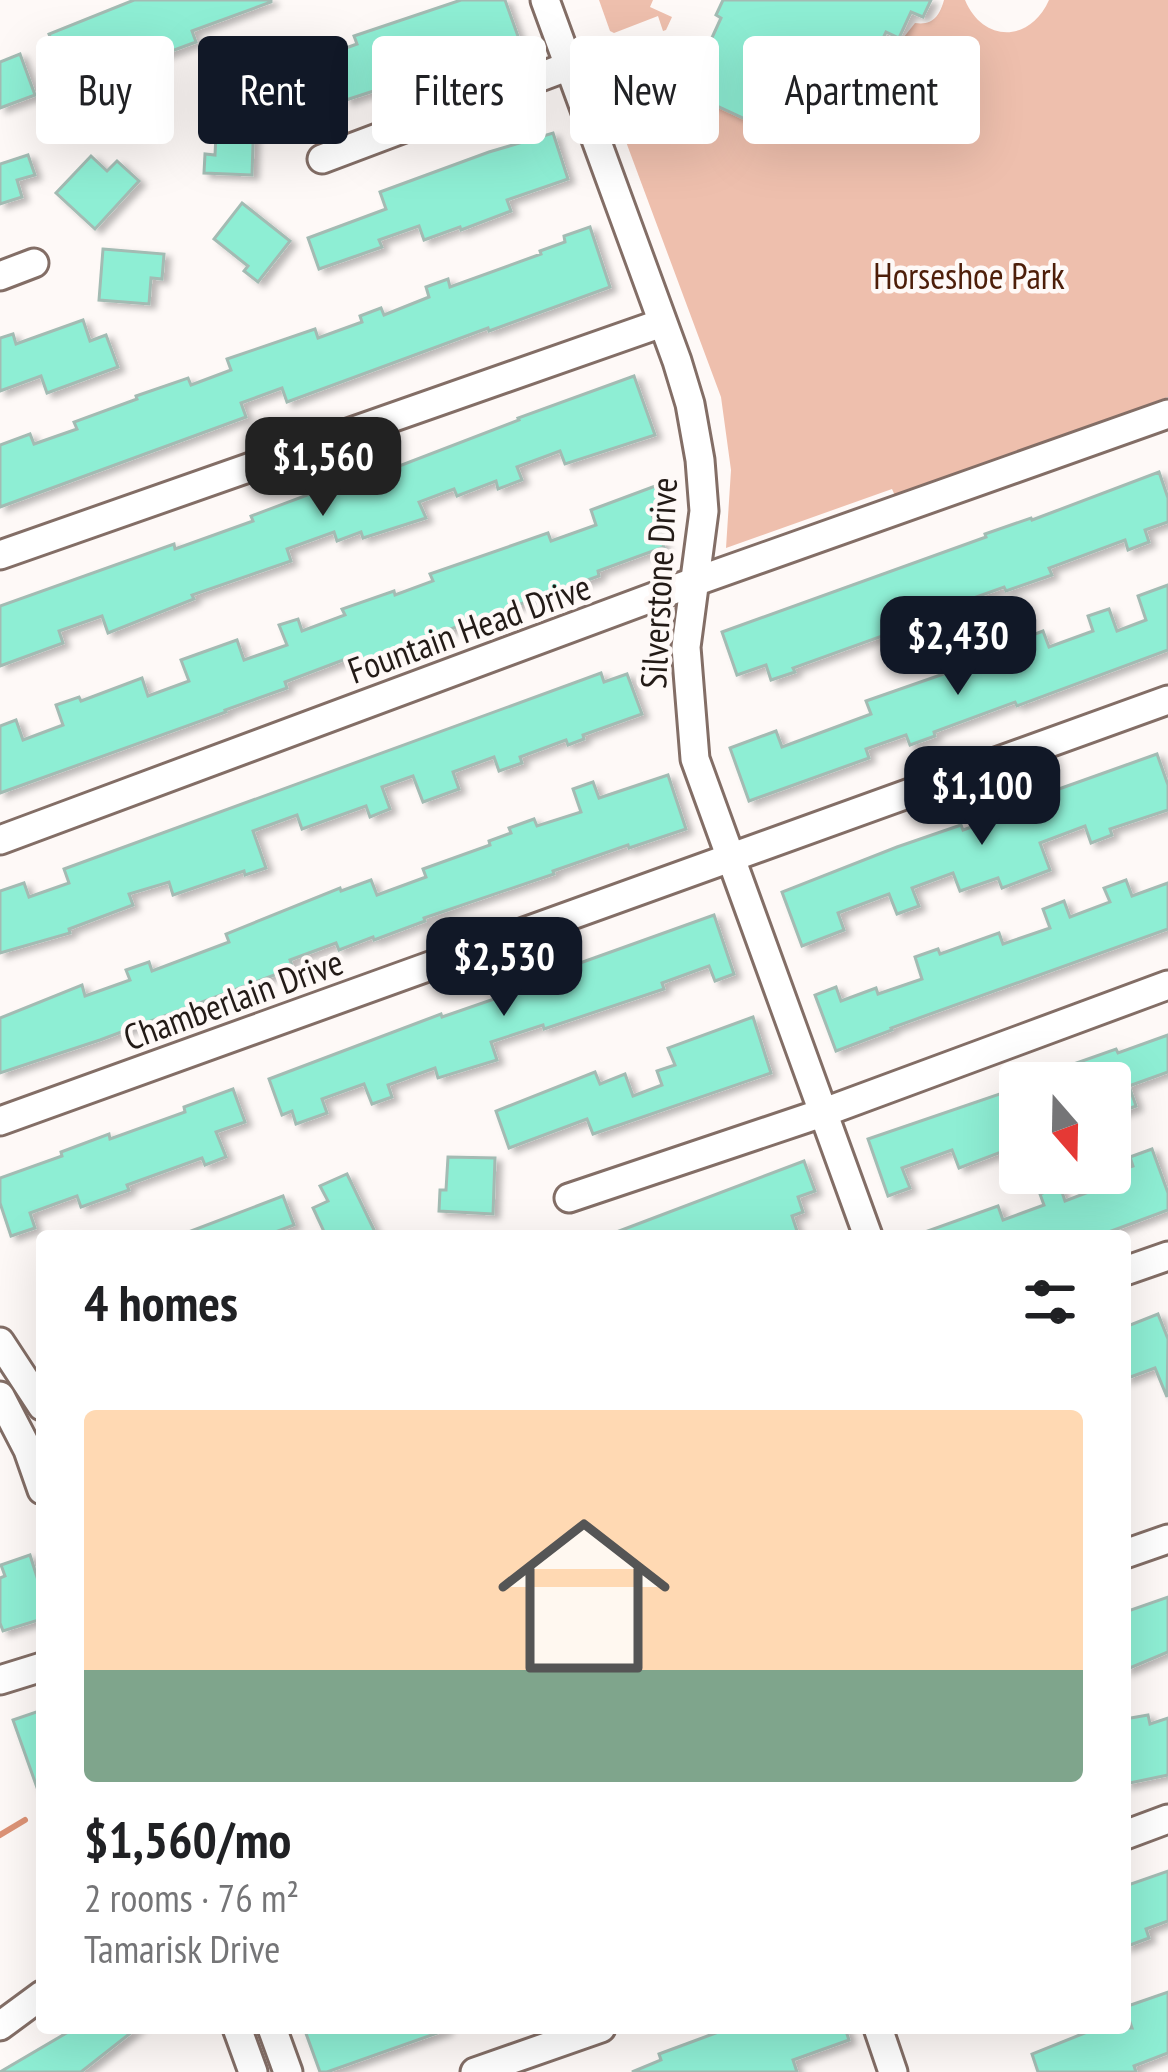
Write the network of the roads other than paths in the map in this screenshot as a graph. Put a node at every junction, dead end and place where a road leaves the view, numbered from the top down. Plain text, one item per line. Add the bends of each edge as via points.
1 (545, 0) edge
2 (569, 66) junction
3 (322, 159) dead end
4 (34, 263) dead end
5 (0, 276) edge
6 (662, 322) junction
7 (1168, 414) edge
8 (0, 555) edge
9 (694, 582) junction
10 (1168, 700) edge
11 (0, 840) edge
12 (730, 859) junction
13 (1168, 985) edge
14 (822, 1114) junction
15 (0, 1121) edge
16 (568, 1198) dead end
17 (866, 1230) edge
18 (1168, 1256) edge
19 (1131, 1269) edge
20 (0, 1342) edge
21 (36, 1392) edge
22 (36, 1397) edge
23 (3, 1401) edge
24 (36, 1473) edge
25 (1168, 1539) edge
26 (1131, 1553) edge
27 (36, 1669) edge
28 (0, 1680) edge
29 (1168, 1820) edge
30 (1131, 1833) edge
31 (36, 2000) edge
32 (0, 2026) edge
33 (239, 2034) edge
34 (274, 2034) edge
35 (584, 2034) edge
36 (880, 2034) edge
37 (253, 2072) edge
38 (288, 2072) edge
39 (476, 2072) edge
40 (893, 2072) edge

1 - 2 street, Silverstone Drive
2 - 3 street
2 - 6 street, Silverstone Drive
4 - 5 street
6 - 8 street
6 - 9 street, Silverstone Drive via 700,460 704,511
7 - 9 street, Fountain Head Drive
9 - 11 street, Fountain Head Drive
9 - 12 street, Silverstone Drive via 686,646 694,759
10 - 12 street, Chamberlain Drive
12 - 14 street, Silverstone Drive
12 - 15 street, Chamberlain Drive
13 - 14 street
14 - 16 street
14 - 17 street, Silverstone Drive
18 - 19 street
20 - 21 street
22 - 23 street
23 - 24 street
25 - 26 street
27 - 28 street
29 - 30 street
31 - 32 street
33 - 37 street
34 - 38 street
35 - 39 street
36 - 40 street

